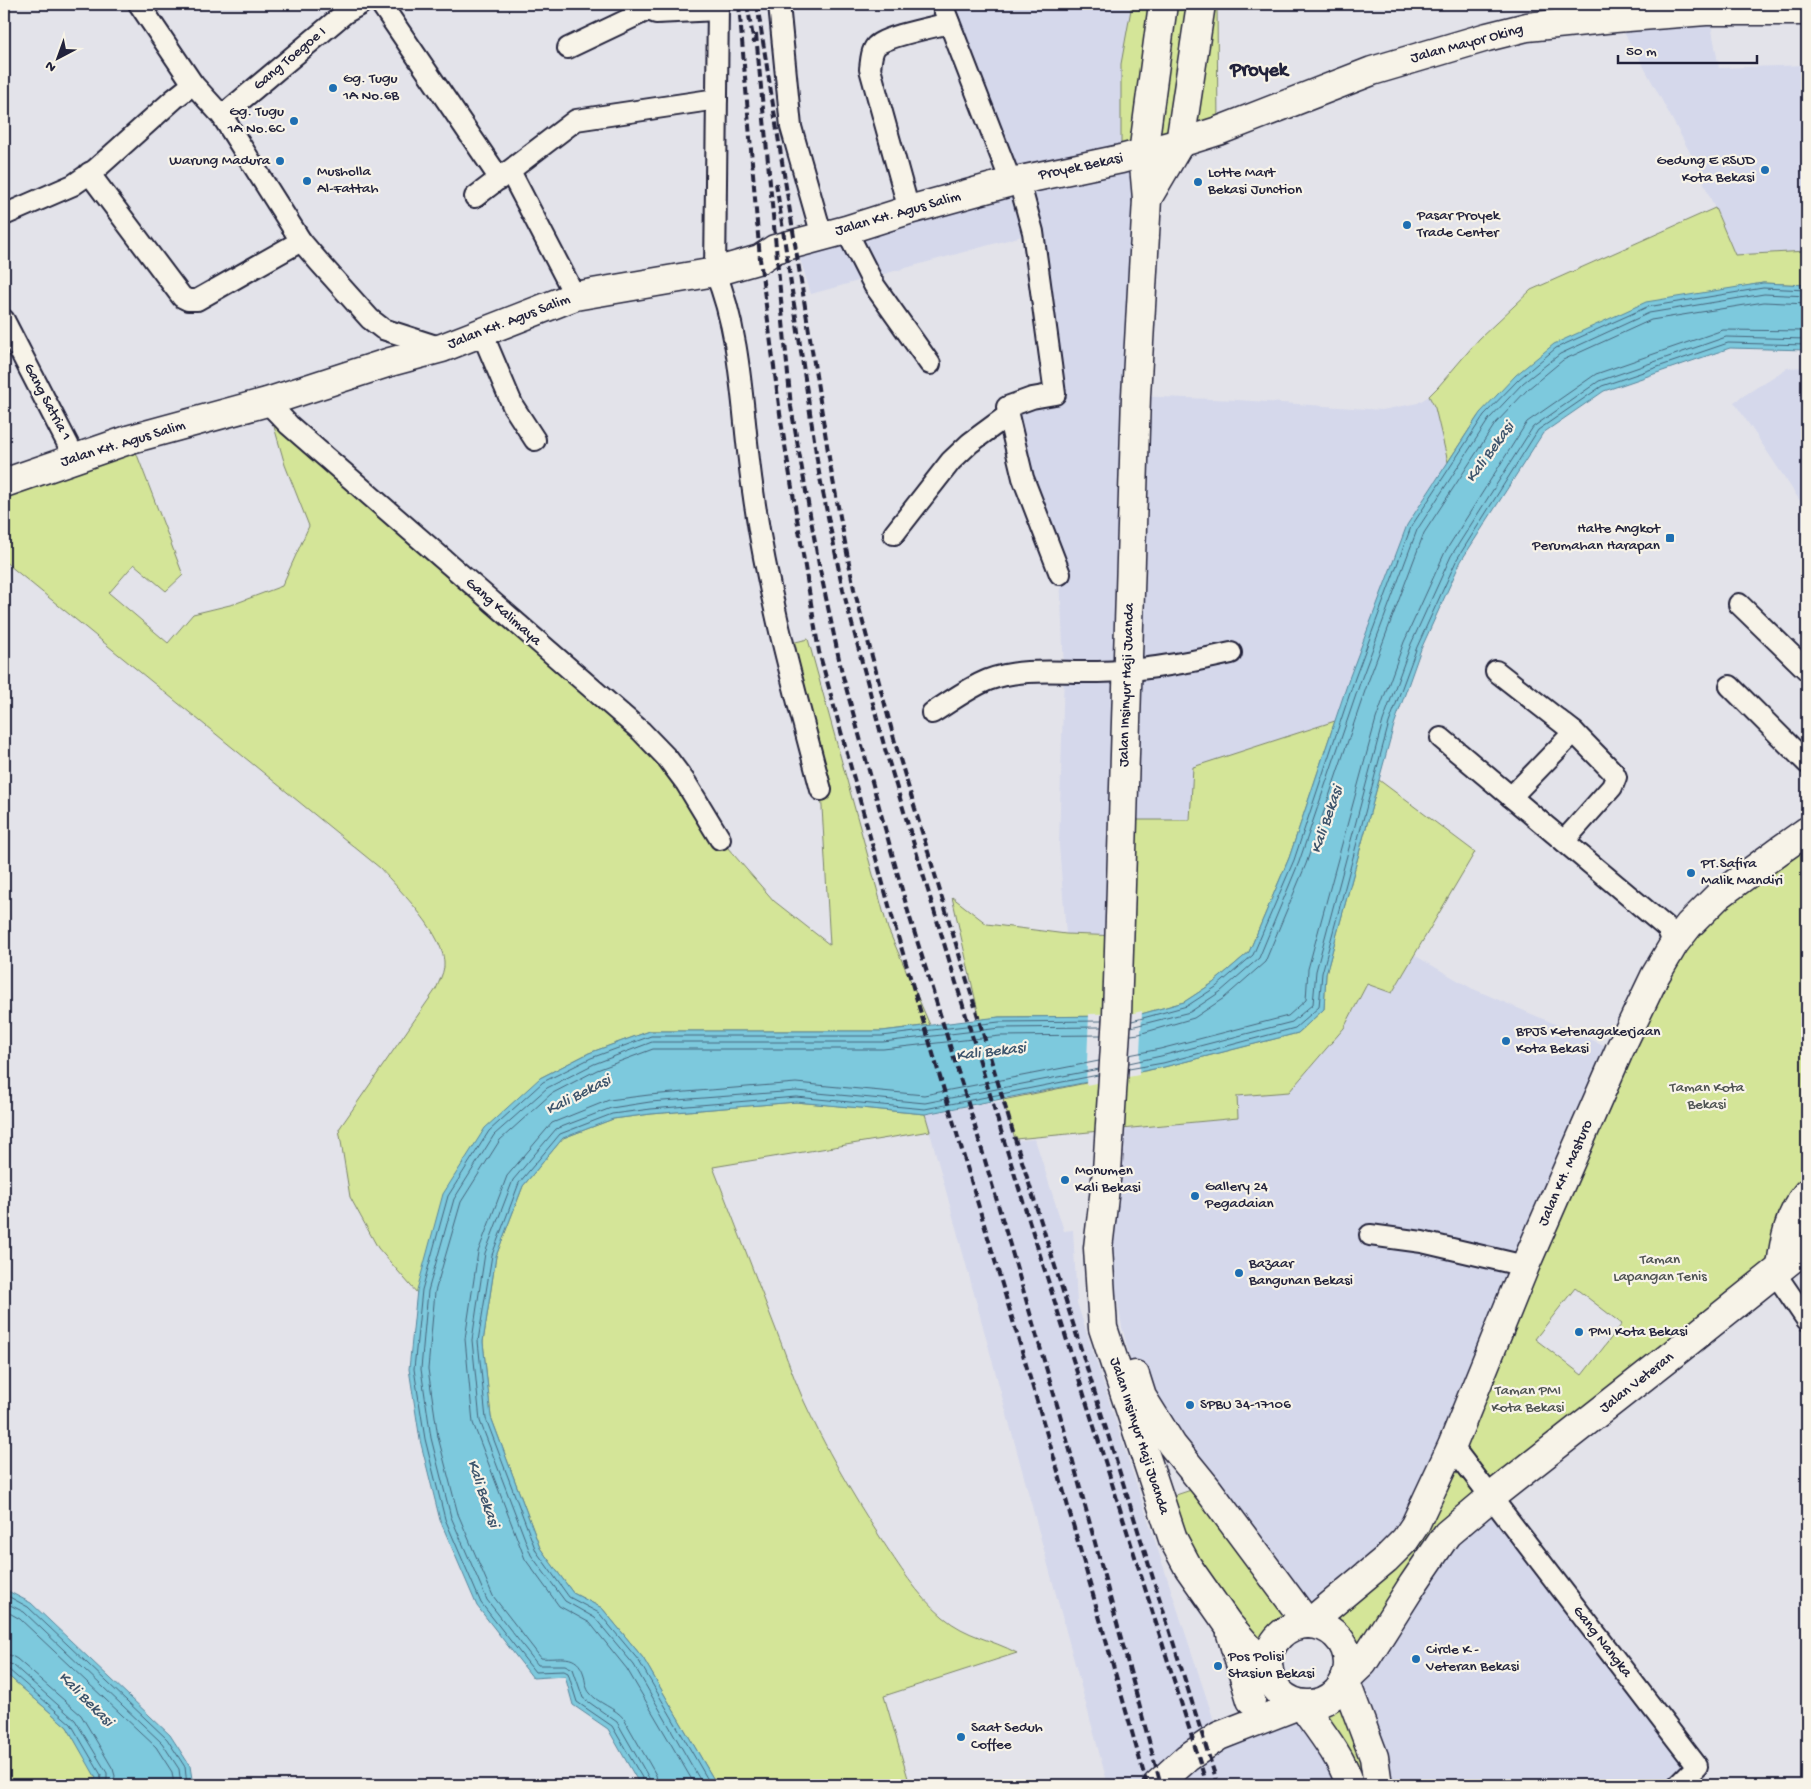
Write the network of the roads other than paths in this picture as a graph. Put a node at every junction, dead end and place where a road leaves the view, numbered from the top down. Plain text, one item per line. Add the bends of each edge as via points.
1 (139, 4) edge
2 (361, 4) edge
3 (381, 4) edge
4 (779, 4) edge
5 (942, 4) edge
6 (1163, 4) edge
7 (1201, 4) edge
8 (646, 7) edge
9 (718, 7) edge
10 (1807, 11) edge
11 (949, 23) junction
12 (568, 48) dead end
13 (193, 84) junction
14 (717, 99) junction
15 (222, 116) junction
16 (1180, 144) junction
17 (1143, 154) junction
18 (90, 173) junction
19 (505, 175) junction
20 (1015, 181) junction
21 (475, 197) dead end
22 (1147, 199) junction
23 (909, 210) junction
24 (4, 215) edge
25 (834, 233) junction
26 (302, 241) junction
27 (715, 272) junction
28 (575, 296) junction
29 (5, 324) edge
30 (383, 329) junction
31 (482, 333) junction
32 (442, 348) junction
33 (390, 362) junction
34 (930, 364) dead end
35 (267, 402) junction
36 (1008, 415) junction
37 (535, 440) dead end
38 (75, 458) junction
39 (4, 483) edge
40 (894, 534) dead end
41 (1060, 574) dead end
42 (1739, 604) dead end
43 (1231, 653) dead end
44 (1127, 669) junction
45 (1807, 670) edge
46 (1496, 671) dead end
47 (1730, 686) dead end
48 (932, 714) dead end
49 (1574, 732) junction
50 (1441, 738) dead end
51 (1807, 764) edge
52 (821, 790) dead end
53 (1511, 797) junction
54 (1807, 832) edge
55 (720, 839) dead end
56 (1564, 841) junction
57 (1674, 944) junction
58 (1107, 1171) junction
59 (1807, 1193) edge
60 (1370, 1235) dead end
61 (1807, 1247) edge
62 (1525, 1266) junction
63 (1778, 1270) junction
64 (1807, 1320) edge
65 (1452, 1446) junction
66 (1207, 1488) junction
67 (1491, 1497) junction
68 (1164, 1511) junction
69 (1386, 1559) junction
70 (1413, 1584) junction
71 (1228, 1624) junction
72 (1308, 1624) junction
73 (1269, 1674) junction
74 (1345, 1680) junction
75 (1251, 1700) junction
76 (1301, 1704) junction
77 (1220, 1736) junction
78 (1157, 1785) edge
79 (1350, 1785) edge
80 (1378, 1785) edge
81 (1678, 1785) edge

1 - 13 street
2 - 15 street, Gang Toegoe I via 345,13
3 - 19 street
4 - 25 street via 790,127
5 - 11 street
6 - 17 street, Jalan Insinyur Haji Juanda
7 - 16 street, Jalan Insinyur Haji Juanda
8 - 9 street via 662,13
8 - 12 street
9 - 14 street
10 - 16 street, Jalan Mayor Oking via 1706,11 1526,27 1372,71
11 - 20 street
11 - 23 street via 890,39 876,46 871,58 870,69
13 - 15 street
13 - 18 street
14 - 19 street via 576,120
14 - 27 street
15 - 26 street
16 - 17 street, Jalan Mayor Oking
16 - 22 street, Jalan Insinyur Haji Juanda
17 - 20 street, Proyek Bekasi
17 - 22 street, Jalan Insinyur Haji Juanda
18 - 24 street via 73,185
18 - 26 street via 182,297 188,300 197,300
19 - 21 street
19 - 28 street
20 - 23 street, Jalan KH. Agus Salim
20 - 36 street via 1033,232 1055,394 1007,407
22 - 44 street, Jalan Insinyur Haji Juanda via 1136,396
23 - 25 street, Jalan KH. Agus Salim
25 - 27 street, Jalan KH. Agus Salim via 775,249 760,259
25 - 34 street
26 - 30 street via 370,319
27 - 28 street, Jalan KH. Agus Salim
27 - 52 street via 733,328 766,571
28 - 31 street, Jalan KH. Agus Salim
29 - 38 street, Gang Satria 1
30 - 32 street
30 - 33 street via 391,346
31 - 32 street, Jalan KH. Agus Salim
31 - 37 street via 513,406
32 - 33 street, Jalan KH. Agus Salim
33 - 35 street, Jalan KH. Agus Salim
35 - 38 street, Jalan KH. Agus Salim via 131,439
35 - 55 street, Gang Kalimaya via 289,425 641,731 686,783
36 - 40 street via 951,461
36 - 41 street via 1023,478
38 - 39 street, Jalan KH. Agus Salim
42 - 45 street
43 - 44 street via 1182,664
44 - 48 street via 1010,675 989,680
44 - 58 street, Jalan Insinyur Haji Juanda via 1121,907
46 - 49 street
47 - 51 street
49 - 53 street
49 - 56 street via 1616,777 1612,787
50 - 53 street
53 - 56 street
54 - 57 street, Jalan KH. Masturo via 1718,896
56 - 57 street via 1667,928
57 - 62 street, Jalan KH. Masturo via 1635,1016
58 - 66 street, Jalan Insinyur Haji Juanda via 1109,1250 1122,1327 1142,1397 1172,1445
58 - 68 street, Jalan Insinyur Haji Juanda via 1098,1248 1102,1328
59 - 63 street via 1798,1205 1784,1240
60 - 62 street via 1422,1242
61 - 63 street, Jalan Veteran
62 - 65 street, Jalan KH. Masturo
63 - 64 street
63 - 67 street, Jalan Veteran
65 - 67 street
65 - 69 street, Jalan KH. Masturo via 1415,1525
66 - 68 street via 1176,1495
66 - 72 street, Jalan Insinyur Haji Juanda
67 - 70 street, Jalan Veteran via 1447,1534
67 - 81 street, Gang Nangka via 1697,1766
68 - 71 street, Jalan Insinyur Haji Juanda via 1173,1539 1188,1567
69 - 70 street via 1400,1558 1411,1565
69 - 72 street, Jalan KH. Masturo
70 - 74 street, Jalan Veteran via 1363,1663
71 - 73 street, Jalan Insinyur Haji Juanda
71 - 75 street
72 - 73 street via 1288,1630 1274,1642
72 - 74 street via 1324,1627 1340,1640 1348,1661
73 - 75 street
73 - 76 street via 1283,1695
74 - 76 street via 1330,1699
74 - 80 street via 1374,1757
75 - 77 street
76 - 77 street
76 - 79 street via 1327,1740
77 - 78 street via 1187,1758

